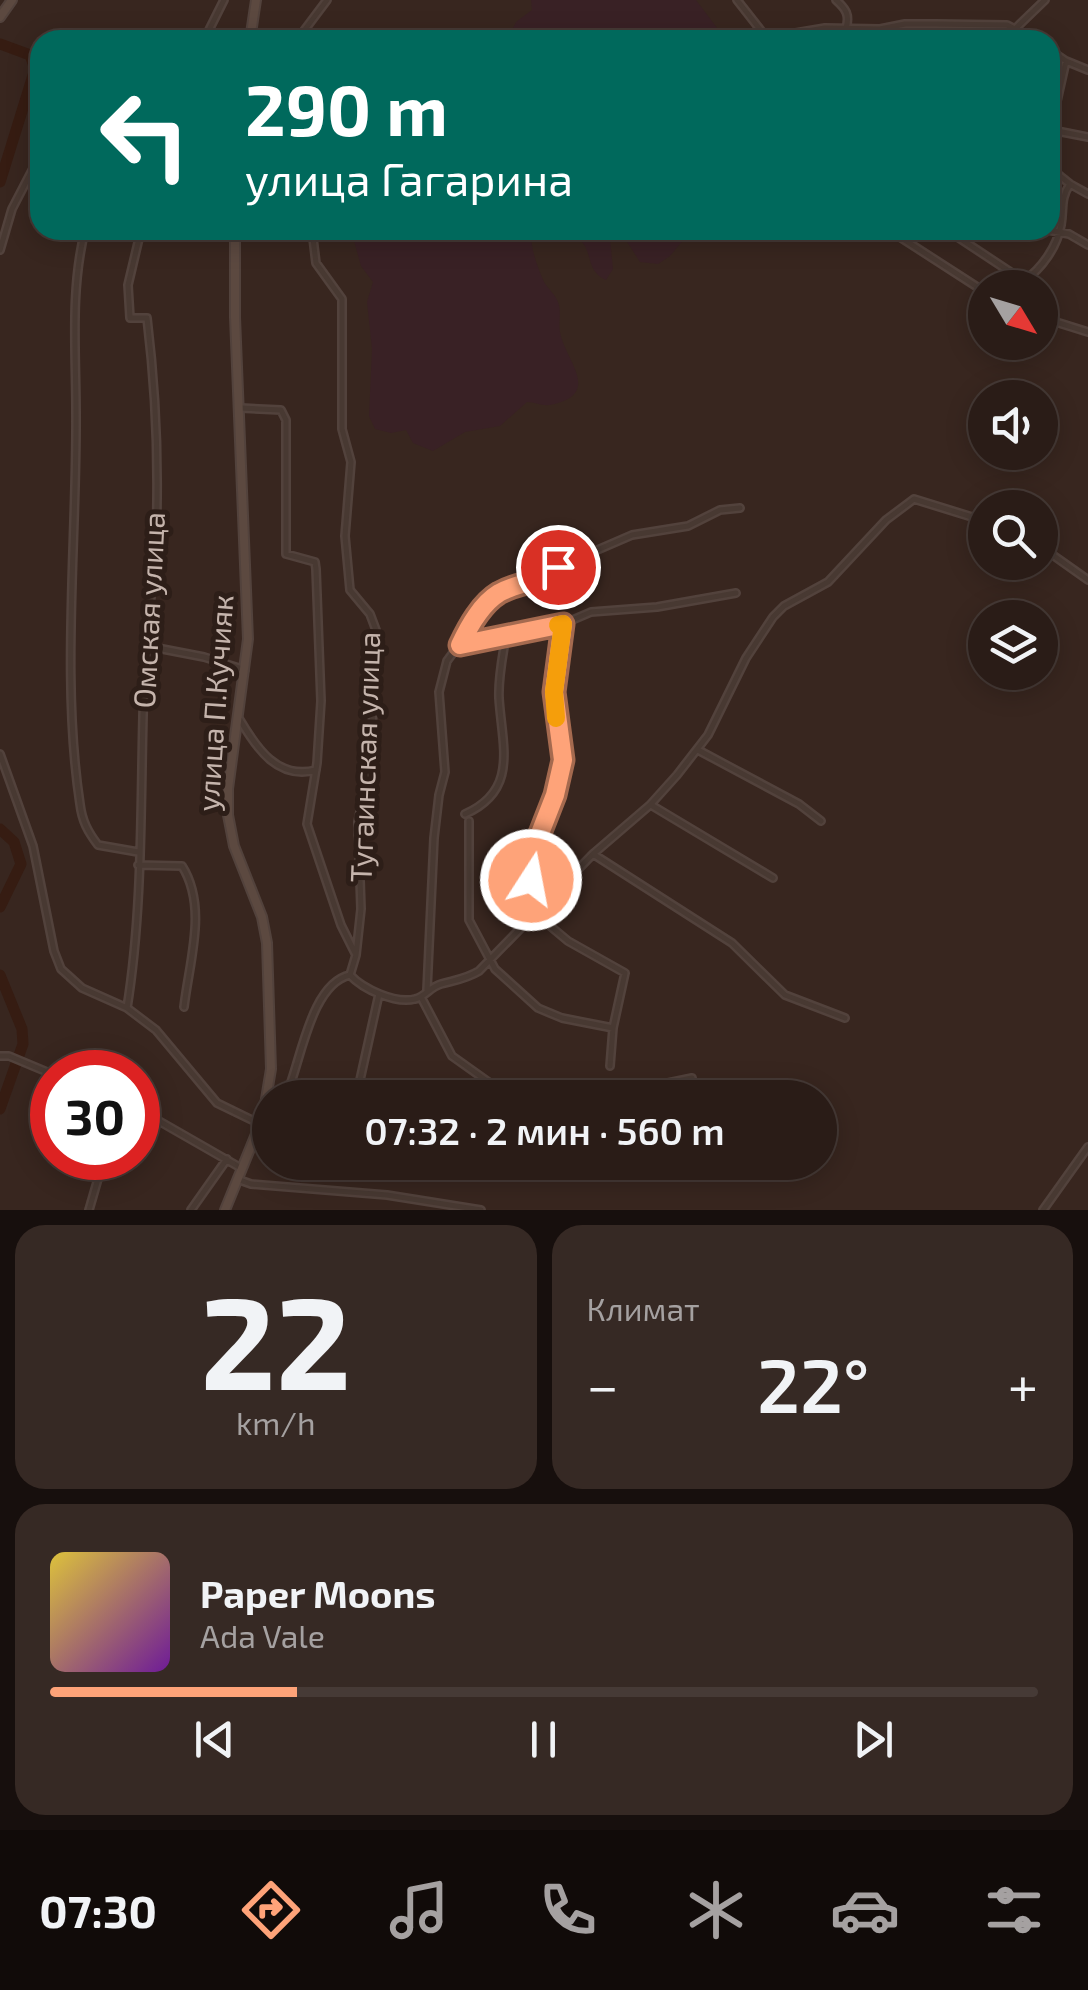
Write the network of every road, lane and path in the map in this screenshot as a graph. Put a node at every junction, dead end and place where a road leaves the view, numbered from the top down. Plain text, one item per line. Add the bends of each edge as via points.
1 (12, 0) edge
2 (224, 0) edge
3 (256, 0) edge
4 (327, 0) edge
5 (737, 0) edge
6 (836, 0) edge
7 (1045, 0) edge
8 (0, 17) edge
9 (846, 28) junction
10 (1016, 28) junction
11 (209, 30) edge
12 (252, 30) edge
13 (304, 30) edge
14 (760, 30) edge
15 (832, 30) edge
16 (1020, 30) edge
17 (1060, 58) edge
18 (1066, 62) junction
19 (1088, 70) edge
20 (1060, 88) edge
21 (1060, 132) edge
22 (1088, 137) edge
23 (30, 175) edge
24 (1060, 176) edge
25 (1070, 184) junction
26 (1088, 194) edge
27 (1060, 202) edge
28 (1060, 202) edge
29 (1060, 228) edge
30 (1060, 234) edge
31 (83, 240) edge
32 (139, 240) edge
33 (236, 240) edge
34 (313, 240) edge
35 (904, 240) edge
36 (962, 240) edge
37 (1055, 240) edge
38 (1088, 245) edge
39 (0, 250) edge
40 (968, 281) edge
41 (1058, 323) edge
42 (1088, 332) edge
43 (240, 408) junction
44 (740, 508) dead end
45 (968, 516) edge
46 (1058, 559) edge
47 (1088, 580) edge
48 (736, 593) dead end
49 (563, 624) junction
50 (506, 634) junction
51 (460, 645) junction
52 (147, 646) junction
53 (245, 670) junction
54 (240, 720) junction
55 (698, 749) junction
56 (0, 754) edge
57 (316, 770) junction
58 (650, 805) junction
59 (820, 821) dead end
60 (138, 852) junction
61 (593, 854) junction
62 (138, 865) junction
63 (773, 878) dead end
64 (537, 915) junction
65 (356, 955) junction
66 (492, 958) junction
67 (350, 975) junction
68 (426, 990) junction
69 (378, 994) junction
70 (421, 997) junction
71 (184, 1007) dead end
72 (126, 1008) junction
73 (844, 1018) dead end
74 (613, 1028) junction
75 (0, 1056) edge
76 (30, 1065) edge
77 (610, 1066) dead end
78 (692, 1078) dead end
79 (270, 1080) edge
80 (292, 1080) edge
81 (360, 1080) edge
82 (486, 1080) edge
83 (682, 1080) edge
84 (252, 1113) edge
85 (160, 1121) edge
86 (252, 1144) edge
87 (1088, 1146) edge
88 (227, 1159) junction
89 (241, 1168) junction
90 (97, 1180) edge
91 (237, 1180) junction
92 (88, 1210) edge
93 (191, 1210) edge
94 (225, 1210) edge
95 (481, 1210) edge
96 (1043, 1210) edge

1 - 8 street
2 - 11 street
3 - 12 street
4 - 13 street
5 - 14 street
6 - 9 street via 846,8
7 - 10 street
9 - 10 street
9 - 15 street
10 - 16 street
17 - 18 street
18 - 19 street
18 - 20 street
21 - 22 street
23 - 39 street
24 - 25 street
25 - 26 street
25 - 28 street
27 - 29 street
30 - 38 street
31 - 60 street via 72,316 76,762 85,828 98,845
32 - 52 street, Омская улица via 128,285 130,318 147,318 156,397 156,539
33 - 43 street, улица П.Кучияк
34 - 65 street, Тугаинская улица via 316,264 342,299 350,590 376,630 369,674 371,757 358,822
35 - 40 street
36 - 37 street via 1024,281
41 - 42 street
43 - 53 street, улица П.Кучияк
43 - 57 street via 281,410 286,420 286,554 315,562 321,701
44 - 51 street via 632,535 543,580 498,593
45 - 55 street via 914,499 828,582 784,606 746,658
46 - 47 street
48 - 49 street via 590,612
49 - 50 street
49 - 64 street via 554,692 563,760 528,864
50 - 51 street
50 - 66 street via 498,694 502,778 495,794 467,818 469,920
51 - 68 street via 447,661 439,692 445,772 434,838
52 - 53 street
52 - 60 street, Омская улица
53 - 54 street, улица П.Кучияк
54 - 57 street via 266,759 304,774
54 - 79 street, улица П.Кучияк via 228,815 267,942
55 - 58 street
55 - 59 street
56 - 72 street via 33,846 60,969 82,988
57 - 65 street via 307,824
58 - 61 street
58 - 63 street
60 - 62 street, Омская улица
61 - 64 street
61 - 73 street via 732,943 786,995
62 - 71 street via 182,866 189,880 195,934
62 - 72 street, Омская улица
64 - 66 street
64 - 74 street via 625,973
65 - 67 street, Тугаинская улица
66 - 68 street via 479,972
66 - 74 street via 538,1008
67 - 69 street
67 - 80 street, Тугаинская улица via 324,992
68 - 70 street
69 - 70 street
69 - 81 street
70 - 82 street via 452,1056
72 - 84 street via 171,1044 217,1103
74 - 77 street
75 - 76 street
78 - 83 street
85 - 88 street
86 - 89 street, улица П.Кучияк
87 - 96 street
88 - 89 street
88 - 93 street
89 - 91 street, улица П.Кучияк
90 - 92 street
91 - 94 street, улица П.Кучияк
91 - 95 street

